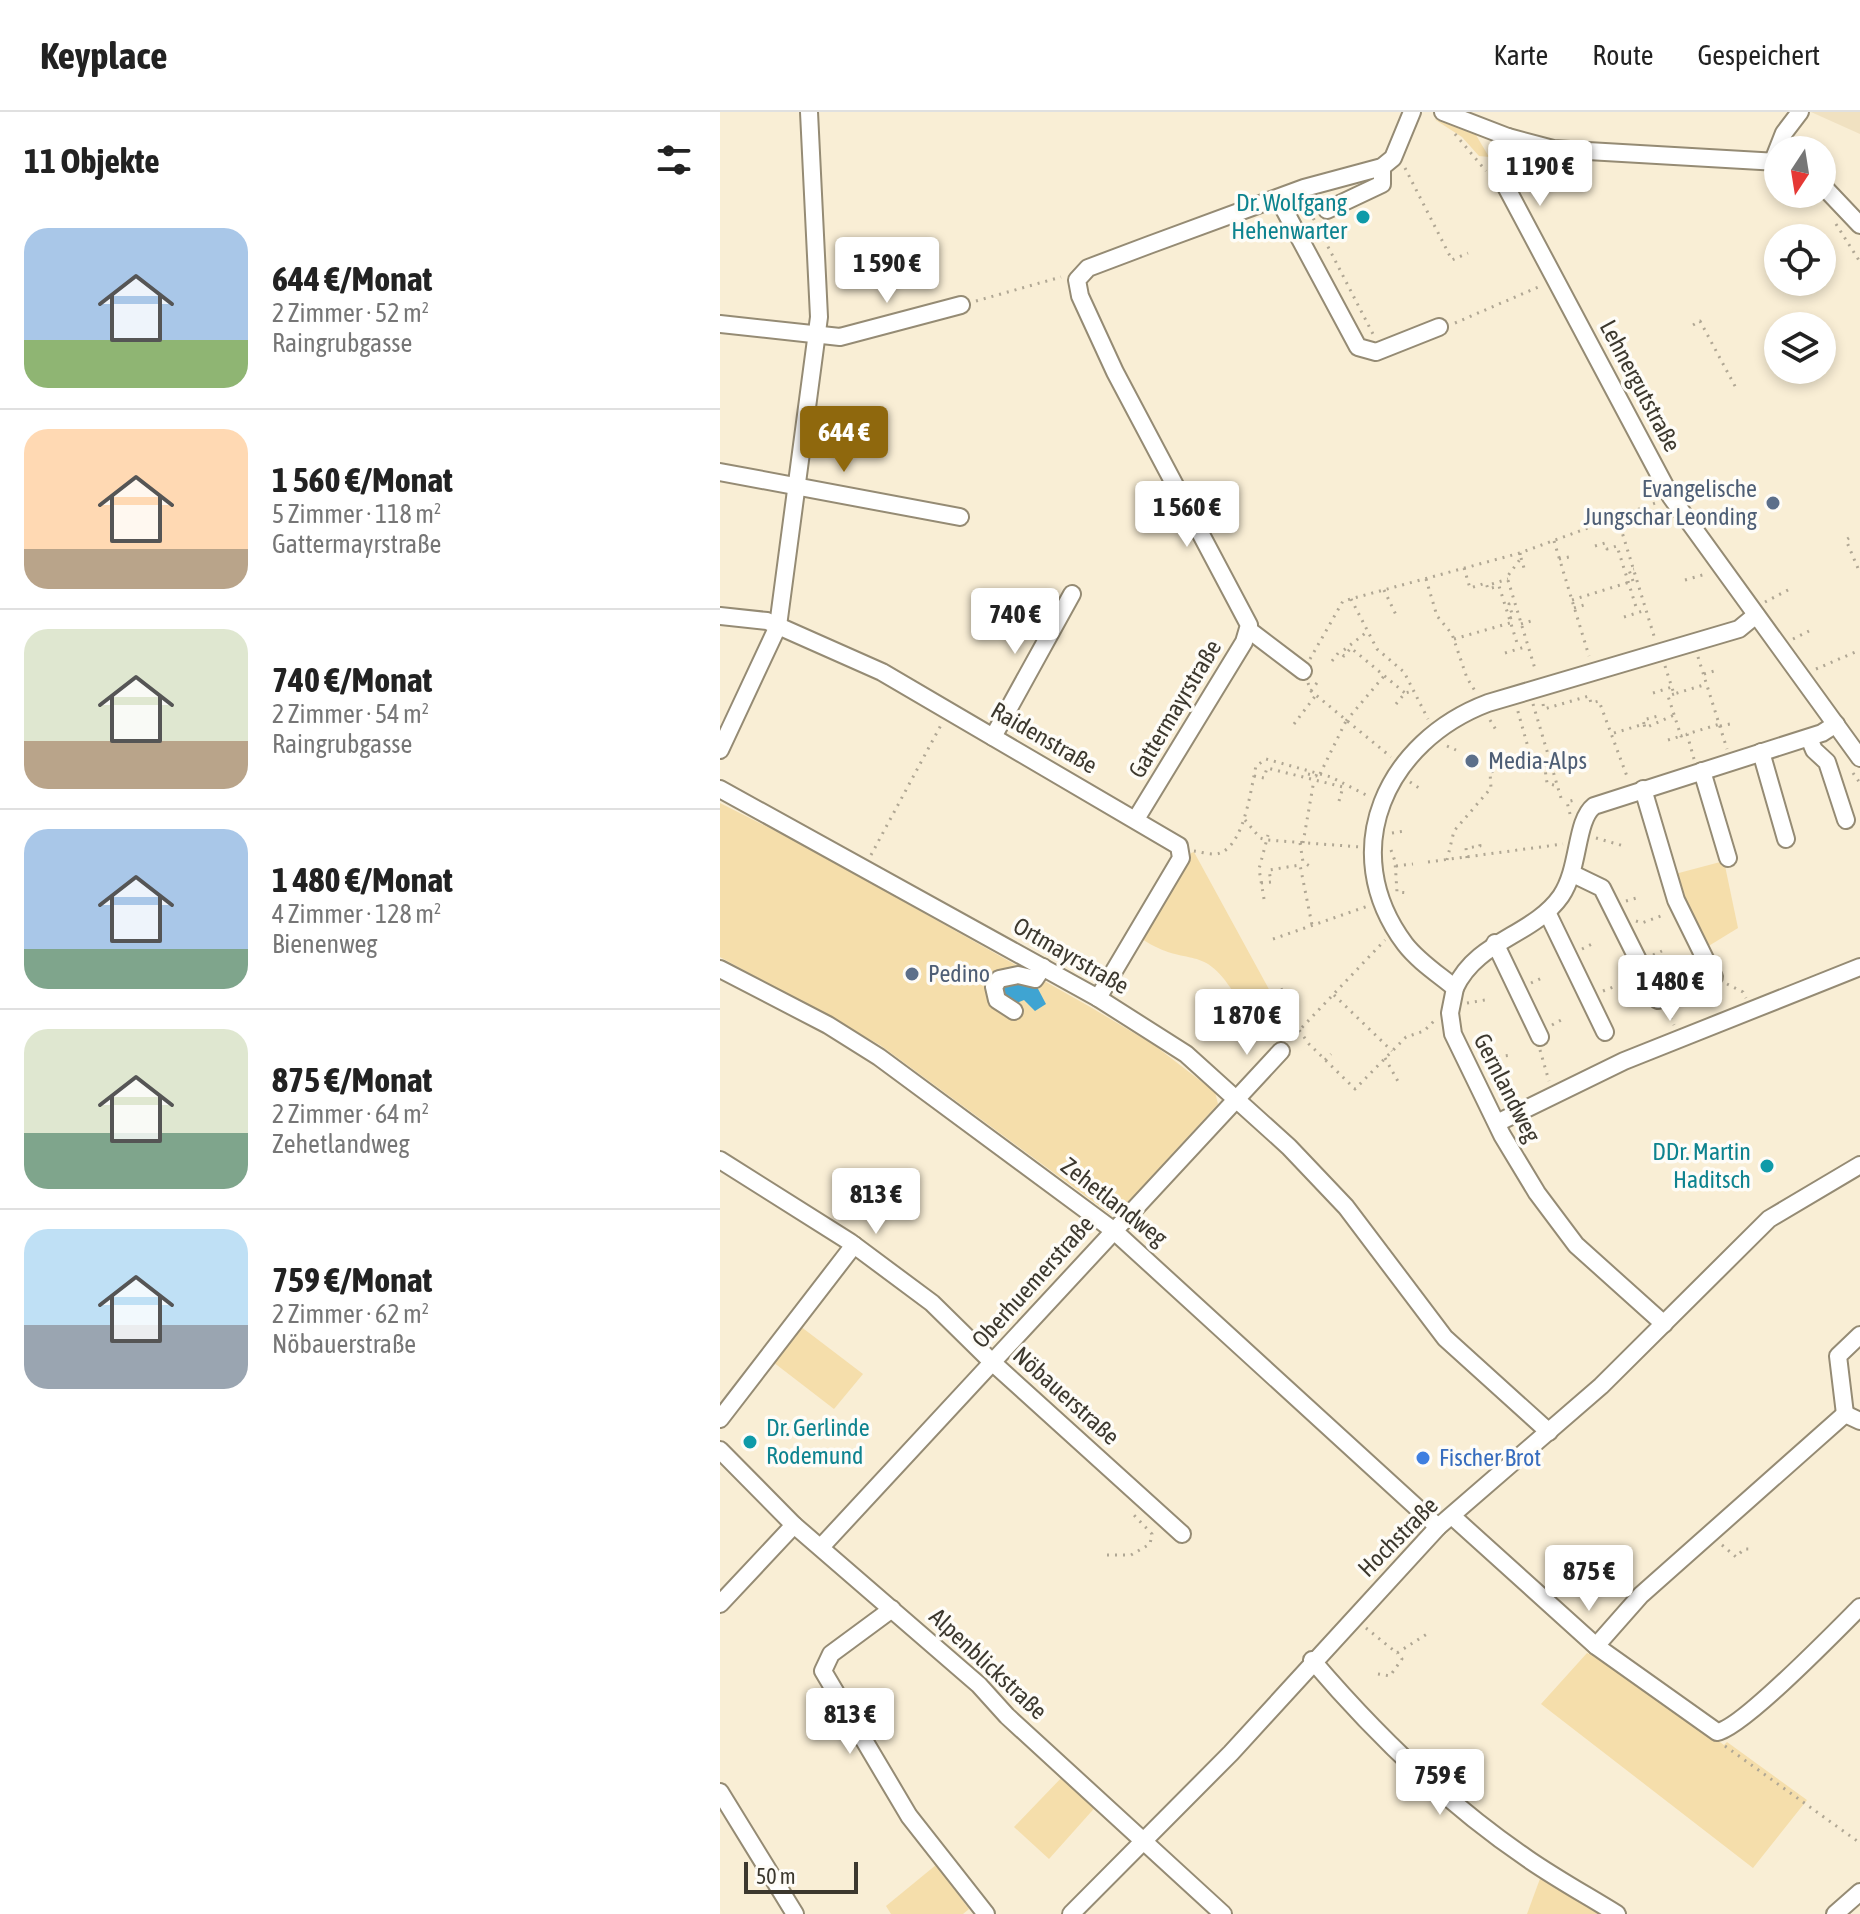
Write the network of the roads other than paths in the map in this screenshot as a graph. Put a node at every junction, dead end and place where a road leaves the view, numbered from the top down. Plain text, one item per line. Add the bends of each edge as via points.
1 (809, 112) edge
2 (1412, 112) edge
3 (1443, 112) edge
4 (1800, 112) edge
5 (1783, 136) edge
6 (1508, 137) junction
7 (1764, 160) edge
8 (1387, 162) junction
9 (1278, 198) junction
10 (1836, 200) edge
11 (1327, 210) dead end
12 (1860, 225) edge
13 (961, 305) road end
14 (720, 324) edge
15 (1439, 327) road end
16 (817, 336) junction
17 (720, 472) edge
18 (797, 486) junction
19 (960, 517) dead end
20 (1072, 594) dead end
21 (1756, 615) junction
22 (720, 616) edge
23 (778, 626) junction
24 (1249, 630) junction
25 (1303, 671) road end
26 (1836, 724) junction
27 (993, 737) junction
28 (1809, 738) junction
29 (720, 750) edge
30 (1761, 752) junction
31 (1860, 758) edge
32 (1699, 767) junction
33 (1636, 786) junction
34 (720, 789) edge
35 (1136, 819) junction
36 (1846, 820) dead end
37 (1786, 839) dead end
38 (1728, 858) dead end
39 (1573, 874) junction
40 (1547, 912) junction
41 (1495, 943) junction
42 (1043, 967) junction
43 (1860, 967) edge
44 (720, 969) edge
45 (1714, 977) road end
46 (1455, 988) junction
47 (1098, 998) junction
48 (1658, 1000) road end
49 (1014, 1011) dead end
50 (1605, 1032) dead end
51 (1540, 1037) road end
52 (1281, 1051) dead end
53 (1237, 1098) junction
54 (1497, 1123) junction
55 (720, 1160) edge
56 (1860, 1165) edge
57 (1113, 1230) junction
58 (854, 1245) junction
59 (1664, 1324) junction
60 (1860, 1335) edge
61 (992, 1362) junction
62 (1853, 1418) edge
63 (720, 1419) edge
64 (1549, 1432) junction
65 (720, 1450) edge
66 (1452, 1516) junction
67 (794, 1525) junction
68 (1438, 1527) junction
69 (1182, 1534) dead end
70 (821, 1547) junction
71 (720, 1604) edge
72 (1860, 1607) edge
73 (892, 1609) junction
74 (1596, 1646) junction
75 (1312, 1660) junction
76 (720, 1792) edge
77 (1145, 1840) junction
78 (1860, 1892) edge
79 (795, 1914) edge
80 (986, 1914) edge
81 (1071, 1914) edge
82 (1223, 1914) edge
83 (1617, 1914) edge
84 (1835, 1914) edge

1 - 16 street
2 - 8 street
3 - 6 street
4 - 5 street
6 - 7 street via 1584,152
6 - 21 street, Lehnergutstraße via 1503,181 1671,497
8 - 9 street
8 - 11 street via 1382,184
9 - 15 street via 1351,340 1366,351 1381,350
9 - 24 street, Gattermayrstraße via 1088,268 1077,280 1115,372 1247,617
10 - 12 street
13 - 16 street via 855,334
14 - 16 street
16 - 18 street
17 - 18 street
18 - 19 street
18 - 23 street
20 - 27 street
21 - 26 street, Lehnergutstraße
21 - 46 street via 1739,629 1473,709 1433,731 1404,760 1377,818 1376,878 1405,944
22 - 23 street, Raidenstraße
23 - 27 street, Raidenstraße via 882,672
23 - 29 street
24 - 25 street
24 - 35 street, Gattermayrstraße
26 - 28 street
26 - 31 street, Lehnergutstraße
27 - 35 street, Raidenstraße
28 - 30 street
28 - 36 street via 1827,762
30 - 32 street
30 - 37 street
32 - 33 street
32 - 38 street
33 - 39 street via 1594,806 1583,818 1574,834
33 - 45 street via 1680,909
34 - 42 street, Ortmayrstraße
35 - 47 street, Raidenstraße via 1182,850 1181,858
39 - 40 street
39 - 48 street via 1602,888
40 - 41 street
40 - 50 street
41 - 46 street via 1466,968
41 - 51 street
42 - 47 street, Ortmayrstraße
42 - 49 street via 1035,979 999,979 994,987 997,1000
43 - 54 street via 1624,1061
44 - 57 street, Zehetlandweg via 879,1057
46 - 54 street, Gernlandweg via 1451,1024
47 - 53 street, Ortmayrstraße via 1186,1054
52 - 53 street, Oberhuemerstraße
53 - 57 street, Oberhuemerstraße
53 - 64 street, Ortmayrstraße via 1346,1207 1452,1345
54 - 59 street, Gernlandweg via 1569,1237
55 - 58 street, Nöbauerstraße
56 - 59 street, Hochstraße via 1769,1219
57 - 61 street, Oberhuemerstraße
57 - 68 street, Zehetlandweg
58 - 61 street, Nöbauerstraße via 932,1303
58 - 63 street
59 - 64 street, Hochstraße
60 - 62 street via 1837,1360
61 - 69 street, Nöbauerstraße
61 - 70 street, Oberhuemerstraße
62 - 74 street via 1641,1595
64 - 66 street, Hochstraße
65 - 67 street, Alpenblickstraße
66 - 68 street, Hochstraße
66 - 74 street
67 - 70 street, Alpenblickstraße
67 - 71 street
68 - 75 street, Hochstraße
70 - 73 street, Alpenblickstraße
72 - 74 street via 1722,1731
73 - 77 street, Alpenblickstraße
73 - 80 street via 831,1654 823,1671 909,1816
75 - 77 street, Hochstraße via 1241,1743
75 - 83 street via 1379,1735 1447,1796 1528,1859
76 - 79 street
77 - 81 street, Hochstraße
77 - 82 street, Alpenblickstraße
78 - 84 street

